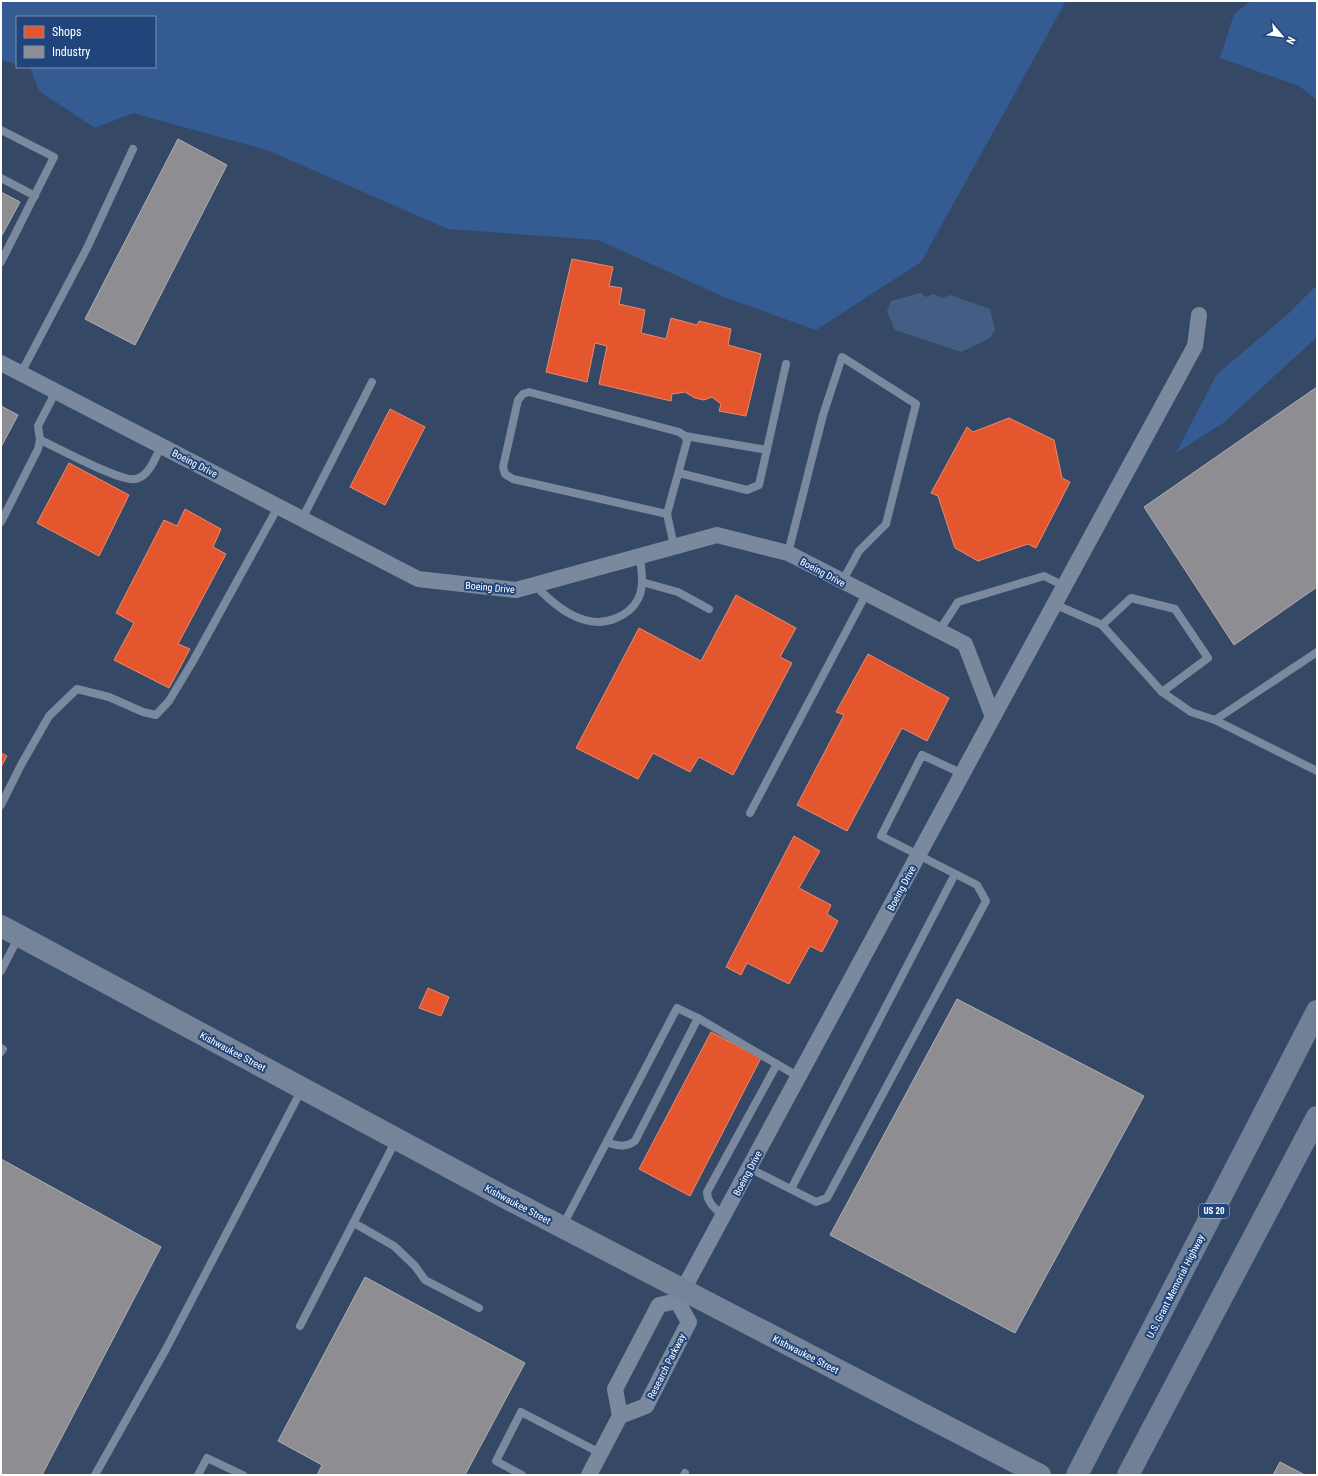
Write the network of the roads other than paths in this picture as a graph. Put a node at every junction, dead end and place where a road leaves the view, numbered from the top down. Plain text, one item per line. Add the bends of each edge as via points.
1 (1, 130) edge
2 (133, 149) dead end
3 (1, 178) edge
4 (35, 196) junction
5 (1, 262) edge
6 (1199, 315) dead end
7 (1, 363) edge
8 (786, 364) dead end
9 (21, 374) junction
10 (372, 382) dead end
11 (56, 392) junction
12 (685, 436) junction
13 (40, 440) junction
14 (161, 446) junction
15 (767, 450) junction
16 (679, 473) junction
17 (278, 507) junction
18 (667, 514) junction
19 (302, 519) junction
20 (1, 522) edge
21 (674, 546) junction
22 (788, 553) junction
23 (640, 556) junction
24 (642, 582) junction
25 (842, 582) junction
26 (535, 585) junction
27 (1064, 586) junction
28 (866, 594) junction
29 (1054, 604) junction
30 (709, 609) dead end
31 (1102, 625) junction
32 (939, 631) junction
33 (1317, 652) edge
34 (1162, 692) junction
35 (993, 718) junction
36 (1215, 720) junction
37 (1317, 771) edge
38 (963, 774) junction
39 (1, 805) edge
40 (750, 813) dead end
41 (919, 854) junction
42 (955, 874) junction
43 (10, 931) edge
44 (1, 971) edge
45 (1317, 1011) edge
46 (698, 1018) junction
47 (1, 1048) edge
48 (1, 1052) edge
49 (776, 1064) junction
50 (799, 1077) junction
51 (302, 1088) junction
52 (1317, 1117) edge
53 (397, 1139) junction
54 (607, 1142) junction
55 (749, 1168) junction
56 (791, 1189) junction
57 (723, 1216) junction
58 (354, 1223) junction
59 (562, 1227) junction
60 (680, 1296) junction
61 (479, 1308) dead end
62 (300, 1326) dead end
63 (620, 1416) junction
64 (600, 1453) junction
65 (95, 1475) edge
66 (198, 1475) edge
67 (243, 1475) edge
68 (522, 1475) edge
69 (589, 1475) edge
70 (1040, 1475) edge
71 (1077, 1475) edge
72 (1128, 1475) edge

1 - 4 lane via 54,157
2 - 9 lane via 87,248
3 - 4 lane
4 - 5 lane
6 - 27 street via 1195,346
7 - 9 street, Boeing Drive
8 - 15 lane
9 - 11 street, Boeing Drive
10 - 19 lane
11 - 13 lane via 38,426
11 - 14 street, Boeing Drive
12 - 15 lane
12 - 16 lane via 687,441
12 - 18 lane via 679,432 530,392 523,394 518,400 503,467 505,474 512,479
13 - 14 lane via 120,478 136,480 151,466
13 - 20 lane via 38,449
14 - 17 street, Boeing Drive
15 - 16 lane via 759,486 753,489 747,490
16 - 18 lane
17 - 19 street, Boeing Drive
17 - 39 lane via 193,661 169,701 156,715 109,697 77,689 49,716 20,765
18 - 21 lane
19 - 26 street, Boeing Drive via 418,579 516,590
21 - 22 street, Boeing Drive via 717,535
21 - 23 street, Boeing Drive
22 - 25 street, Boeing Drive
22 - 25 lane via 823,415 842,357 916,404 886,524 859,551
23 - 24 lane
23 - 26 street, Boeing Drive
24 - 26 lane via 638,599 622,616 603,623 584,620 552,603
24 - 30 lane via 678,592
25 - 28 street, Boeing Drive
27 - 29 street
27 - 32 lane via 1044,576 958,602
28 - 32 street, Boeing Drive
28 - 40 lane
29 - 31 lane
29 - 35 street
31 - 34 lane
31 - 34 lane via 1131,598 1175,609 1208,658
32 - 35 street, Boeing Drive via 965,644
33 - 36 lane
34 - 36 lane via 1191,712
35 - 38 street, Boeing Drive
36 - 37 lane
38 - 41 street, Boeing Drive
38 - 41 lane via 922,755 881,836
41 - 42 lane
41 - 50 street, Boeing Drive
42 - 56 lane
42 - 56 lane via 977,885 986,901 826,1198 816,1202
43 - 44 lane
43 - 51 street, Kishwaukee Street
45 - 71 highway, U.S. Grant Memorial Highway / US 20
46 - 49 lane
46 - 54 lane via 635,1141 628,1146
46 - 54 lane via 674,1006
47 - 48 lane
49 - 50 lane
49 - 57 lane via 707,1192 710,1204
50 - 55 street, Boeing Drive
51 - 53 street, Kishwaukee Street
51 - 65 lane via 166,1350
52 - 72 highway
53 - 58 lane
53 - 59 street, Kishwaukee Street
54 - 59 lane
55 - 56 lane
55 - 57 street, Boeing Drive
57 - 60 street, Boeing Drive
58 - 61 lane via 394,1246 425,1280
58 - 62 lane
59 - 60 street, Kishwaukee Street
60 - 63 street via 659,1305 615,1389
60 - 63 street, Research Parkway via 689,1322 646,1406
60 - 70 street, Kishwaukee Street
63 - 64 street
64 - 68 lane via 522,1412 496,1461
64 - 69 street
66 - 67 lane via 207,1458

